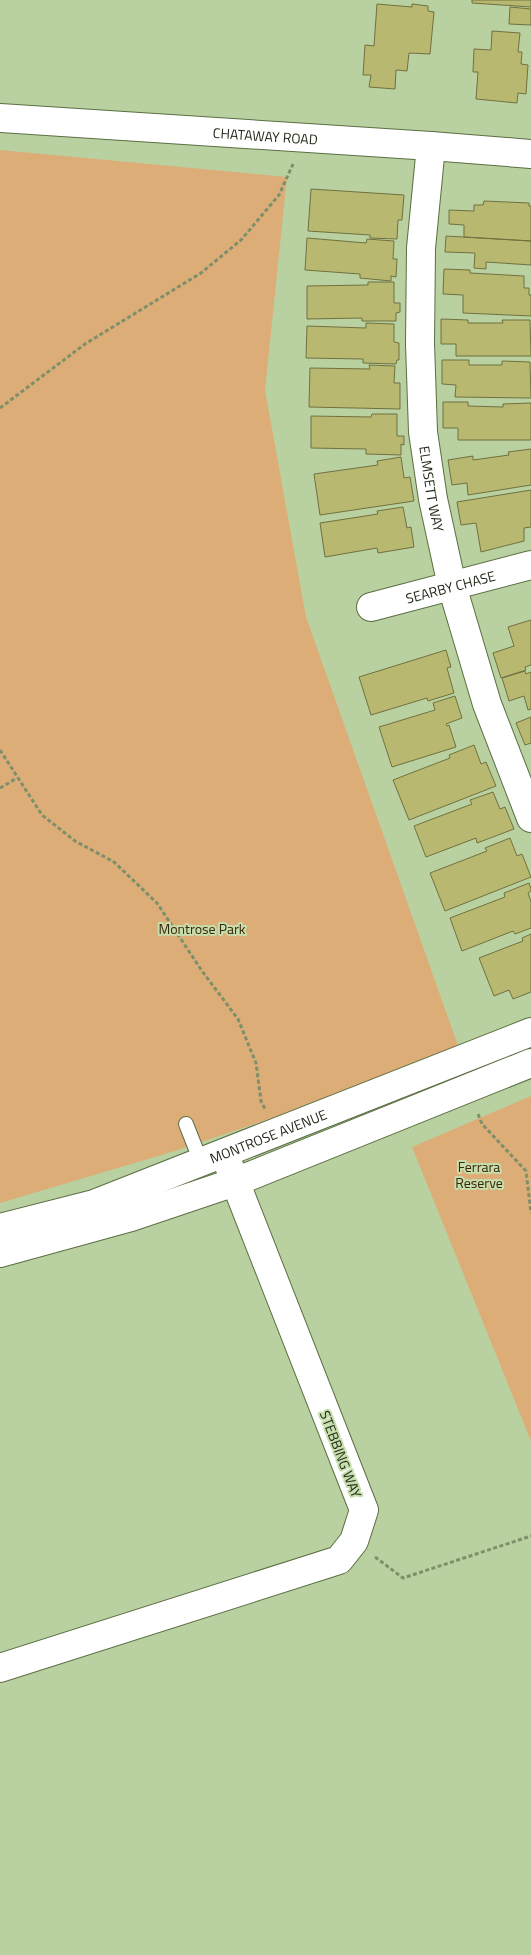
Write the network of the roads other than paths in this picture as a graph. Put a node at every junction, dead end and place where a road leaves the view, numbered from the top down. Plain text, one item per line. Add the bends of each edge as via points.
1 (0, 118) edge
2 (431, 146) junction
3 (531, 154) edge
4 (531, 565) edge
5 (452, 586) junction
6 (371, 607) dead end
7 (531, 818) edge
8 (531, 1032) edge
9 (531, 1063) edge
10 (186, 1124) dead end
11 (212, 1158) junction
12 (235, 1182) junction
13 (0, 1228) edge
14 (0, 1253) edge
15 (0, 1668) edge

1 - 2 street, CHATAWAY ROAD
2 - 3 street, CHATAWAY ROAD
2 - 5 street, ELMSETT WAY via 421,248 423,432 433,499
4 - 5 street, SEARBY CHASE
5 - 6 street, SEARBY CHASE
5 - 7 street, ELMSETT WAY via 487,704
8 - 11 street, MONTROSE AVENUE
9 - 12 street
10 - 11 lane
11 - 12 street, STEBBING WAY
11 - 13 street, MONTROSE AVENUE via 94,1204
12 - 14 street via 103,1225
12 - 15 street, STEBBING WAY via 364,1510 354,1541 339,1560

